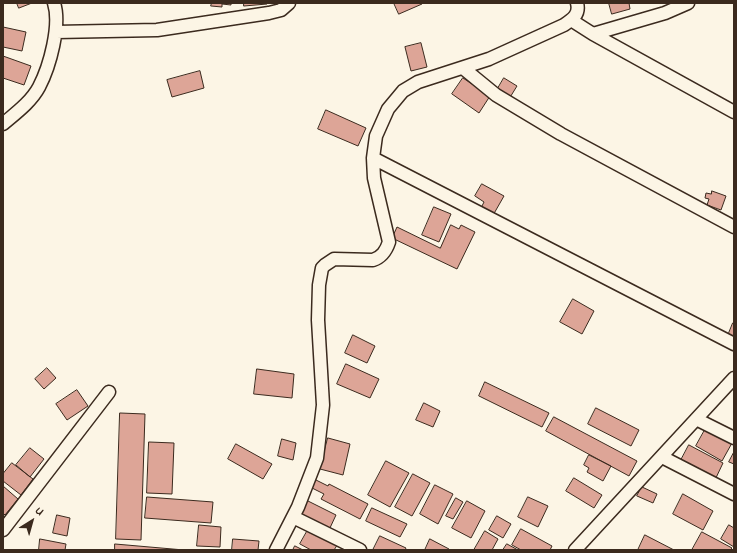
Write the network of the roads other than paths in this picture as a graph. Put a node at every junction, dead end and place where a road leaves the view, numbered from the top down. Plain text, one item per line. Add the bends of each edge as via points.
1 (54, 3) edge
2 (289, 3) edge
3 (577, 3) edge
4 (688, 3) edge
5 (571, 20) junction
6 (56, 32) junction
7 (593, 34) junction
8 (463, 68) junction
9 (734, 112) edge
10 (3, 124) edge
11 (373, 158) junction
12 (734, 227) edge
13 (734, 344) edge
14 (734, 378) edge
15 (109, 392) dead end
16 (696, 419) junction
17 (734, 438) edge
18 (662, 456) junction
19 (734, 494) edge
20 (293, 517) junction
21 (3, 530) edge
22 (276, 550) edge
23 (360, 550) edge
24 (575, 550) edge

1 - 6 street
2 - 6 street via 281,10 270,13 157,30
3 - 5 street via 577,13
4 - 7 street via 665,13
5 - 7 street
5 - 8 street via 489,59
6 - 10 street via 39,87 22,108
7 - 9 street
8 - 11 street via 418,82 403,91 388,109 376,136
8 - 12 street via 496,95 561,134
11 - 13 street
11 - 20 street via 374,178 389,242 387,248 373,260 334,259 322,268 318,320 323,405 317,458
14 - 16 street
15 - 21 street
16 - 17 street
16 - 18 street
18 - 19 street
18 - 24 street
20 - 22 street
20 - 23 street

